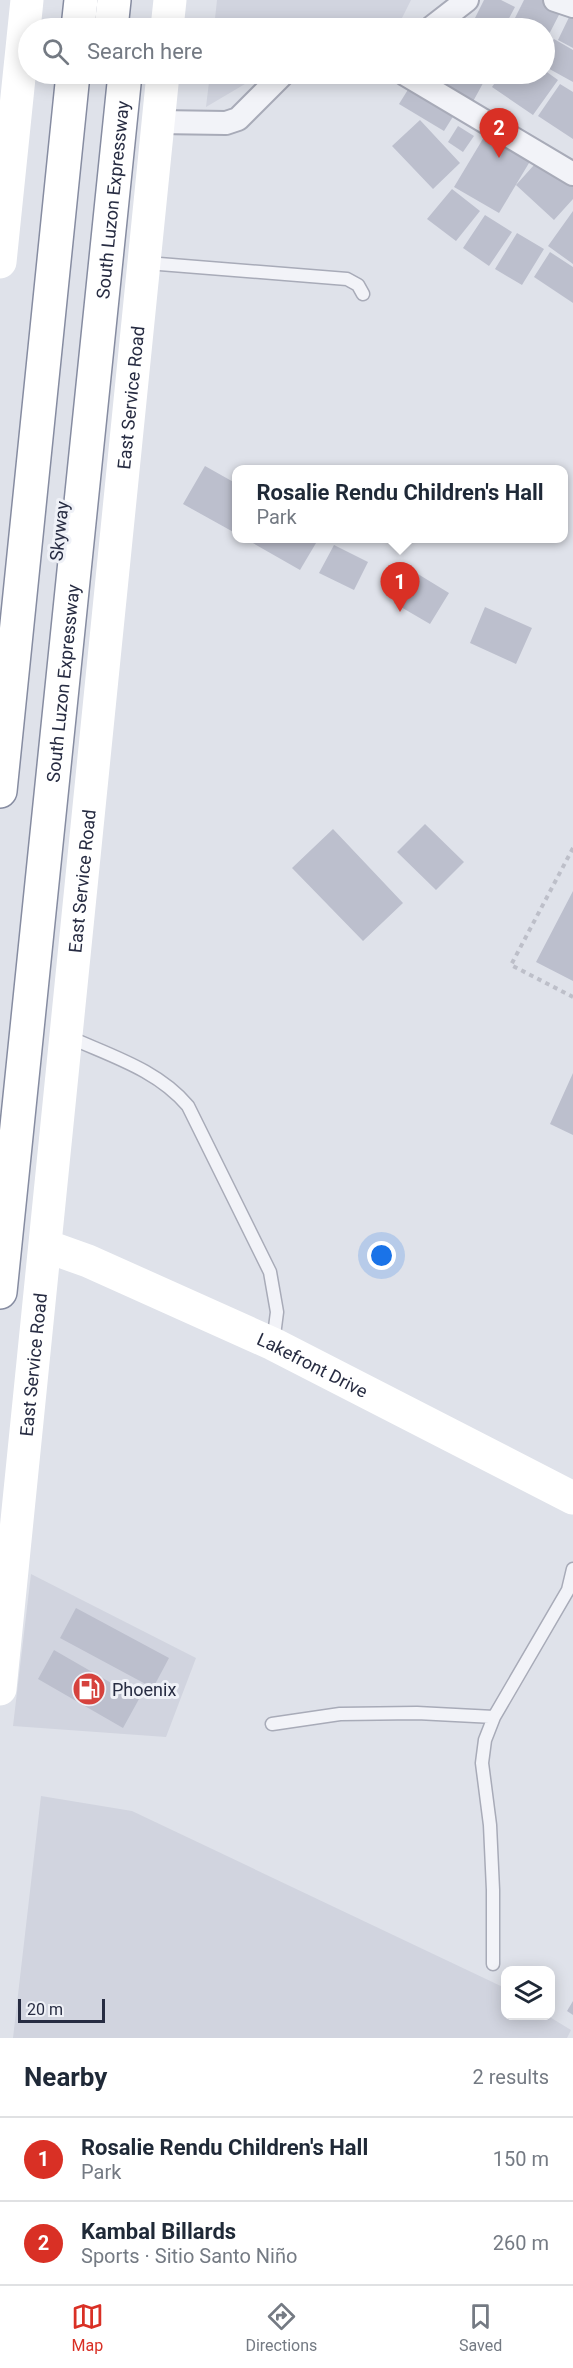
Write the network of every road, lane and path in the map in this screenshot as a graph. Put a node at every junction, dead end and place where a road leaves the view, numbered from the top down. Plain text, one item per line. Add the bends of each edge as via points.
1 (27, 0) edge
2 (60, 0) edge
3 (81, 0) edge
4 (114, 0) edge
5 (133, 0) edge
6 (170, 0) edge
7 (467, 0) edge
8 (555, 0) edge
9 (573, 6) edge
10 (25, 18) edge
11 (58, 18) edge
12 (79, 18) edge
13 (112, 18) edge
14 (131, 18) edge
15 (168, 18) edge
16 (444, 18) edge
17 (18, 67) edge
18 (51, 84) edge
19 (72, 84) edge
20 (105, 84) edge
21 (124, 84) edge
22 (162, 84) edge
23 (273, 84) edge
24 (422, 84) edge
25 (158, 122) junction
26 (5, 163) edge
27 (573, 174) edge
28 (0, 262) edge
29 (144, 262) junction
30 (363, 294) dead end
31 (0, 590) edge
32 (0, 791) edge
33 (573, 848) edge
34 (573, 997) edge
35 (65, 1035) junction
36 (0, 1133) edge
37 (46, 1246) junction
38 (0, 1292) edge
39 (273, 1344) junction
40 (573, 1498) edge
41 (573, 1569) edge
42 (0, 1689) edge
43 (494, 1717) junction
44 (272, 1724) dead end
45 (493, 1964) dead end

1 - 10 main road
2 - 11 main road
3 - 12 main road
4 - 13 main road
5 - 14 main road
6 - 15 main road
7 - 16 street
8 - 9 street
17 - 26 main road
18 - 31 main road
19 - 32 main road, Skyway
20 - 36 main road, Skyway
21 - 38 main road, South Luzon Expressway
22 - 25 main road, East Service Road
23 - 25 street via 238,118 226,123
24 - 27 street
25 - 29 main road, East Service Road
26 - 28 main road
29 - 30 lane via 347,279 358,285
29 - 35 main road, East Service Road
33 - 34 path via 511,965
35 - 37 main road, East Service Road
35 - 39 lane via 158,1077 188,1106 270,1272 277,1312
37 - 39 main road, Lakefront Drive
37 - 42 main road, East Service Road
39 - 40 main road, Lakefront Drive
41 - 43 lane via 568,1590
43 - 44 lane via 340,1714
43 - 45 lane via 482,1763 490,1824

